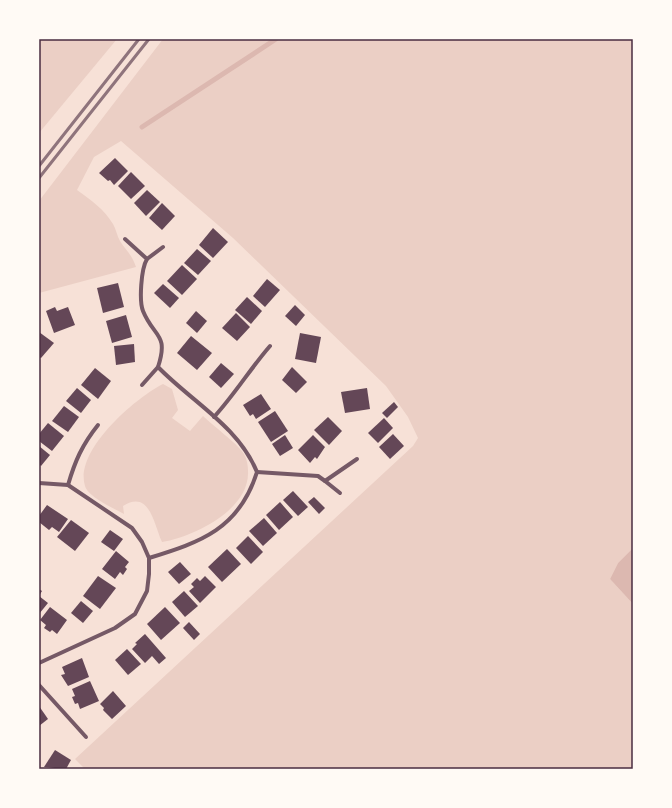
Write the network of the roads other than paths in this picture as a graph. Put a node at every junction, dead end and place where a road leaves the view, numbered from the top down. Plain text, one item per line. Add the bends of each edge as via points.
1 (124, 239) dead end
2 (163, 247) dead end
3 (147, 259) junction
4 (270, 346) dead end
5 (158, 367) junction
6 (142, 384) dead end
7 (214, 417) junction
8 (98, 425) dead end
9 (358, 459) dead end
10 (257, 472) junction
11 (325, 481) junction
12 (39, 484) edge
13 (68, 485) junction
14 (340, 493) dead end
15 (149, 558) junction
16 (39, 663) edge
17 (39, 685) edge
18 (86, 737) dead end

1 - 3 street
2 - 3 street
3 - 5 street via 143,270 141,303 143,311 160,338 163,351
4 - 7 street
5 - 6 street
5 - 7 street via 174,384
7 - 10 street via 246,449
8 - 13 street via 84,442
9 - 11 street
10 - 11 street via 318,476
10 - 15 street via 247,497 234,515 217,529 190,545
11 - 14 street
12 - 13 street
13 - 15 street via 132,528
15 - 16 street via 147,591 135,614 115,628
17 - 18 street

